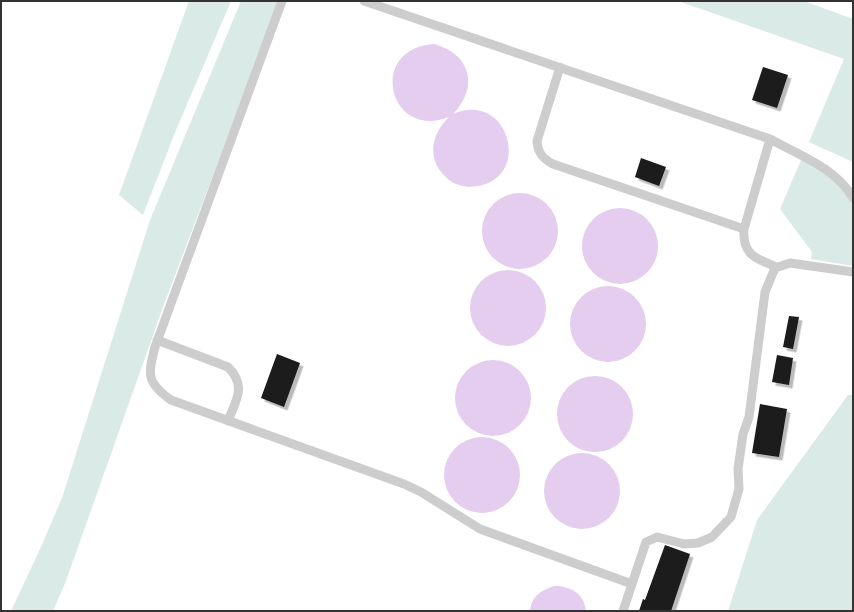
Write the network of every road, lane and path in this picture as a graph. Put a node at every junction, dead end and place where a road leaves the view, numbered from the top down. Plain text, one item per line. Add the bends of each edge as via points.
1 (282, 1) edge
2 (364, 1) edge
3 (560, 67) junction
4 (770, 139) junction
5 (853, 198) edge
6 (744, 229) junction
7 (777, 267) junction
8 (853, 272) edge
9 (157, 340) junction
10 (228, 421) junction
11 (632, 584) junction
12 (623, 611) edge

1 - 9 lane
2 - 3 lane
3 - 4 lane
3 - 6 lane via 536,140 538,151 544,159
4 - 5 lane via 830,172 847,188
4 - 6 lane
6 - 7 lane via 745,247 750,253
7 - 8 lane via 790,263
7 - 11 lane via 765,292 749,417 743,434 738,469 739,489 731,517 712,536 698,543 684,544 657,537 646,542
9 - 10 lane via 149,372 156,389 170,400
9 - 10 lane via 228,367 239,382 239,392
10 - 11 lane via 404,484 480,529
11 - 12 lane

